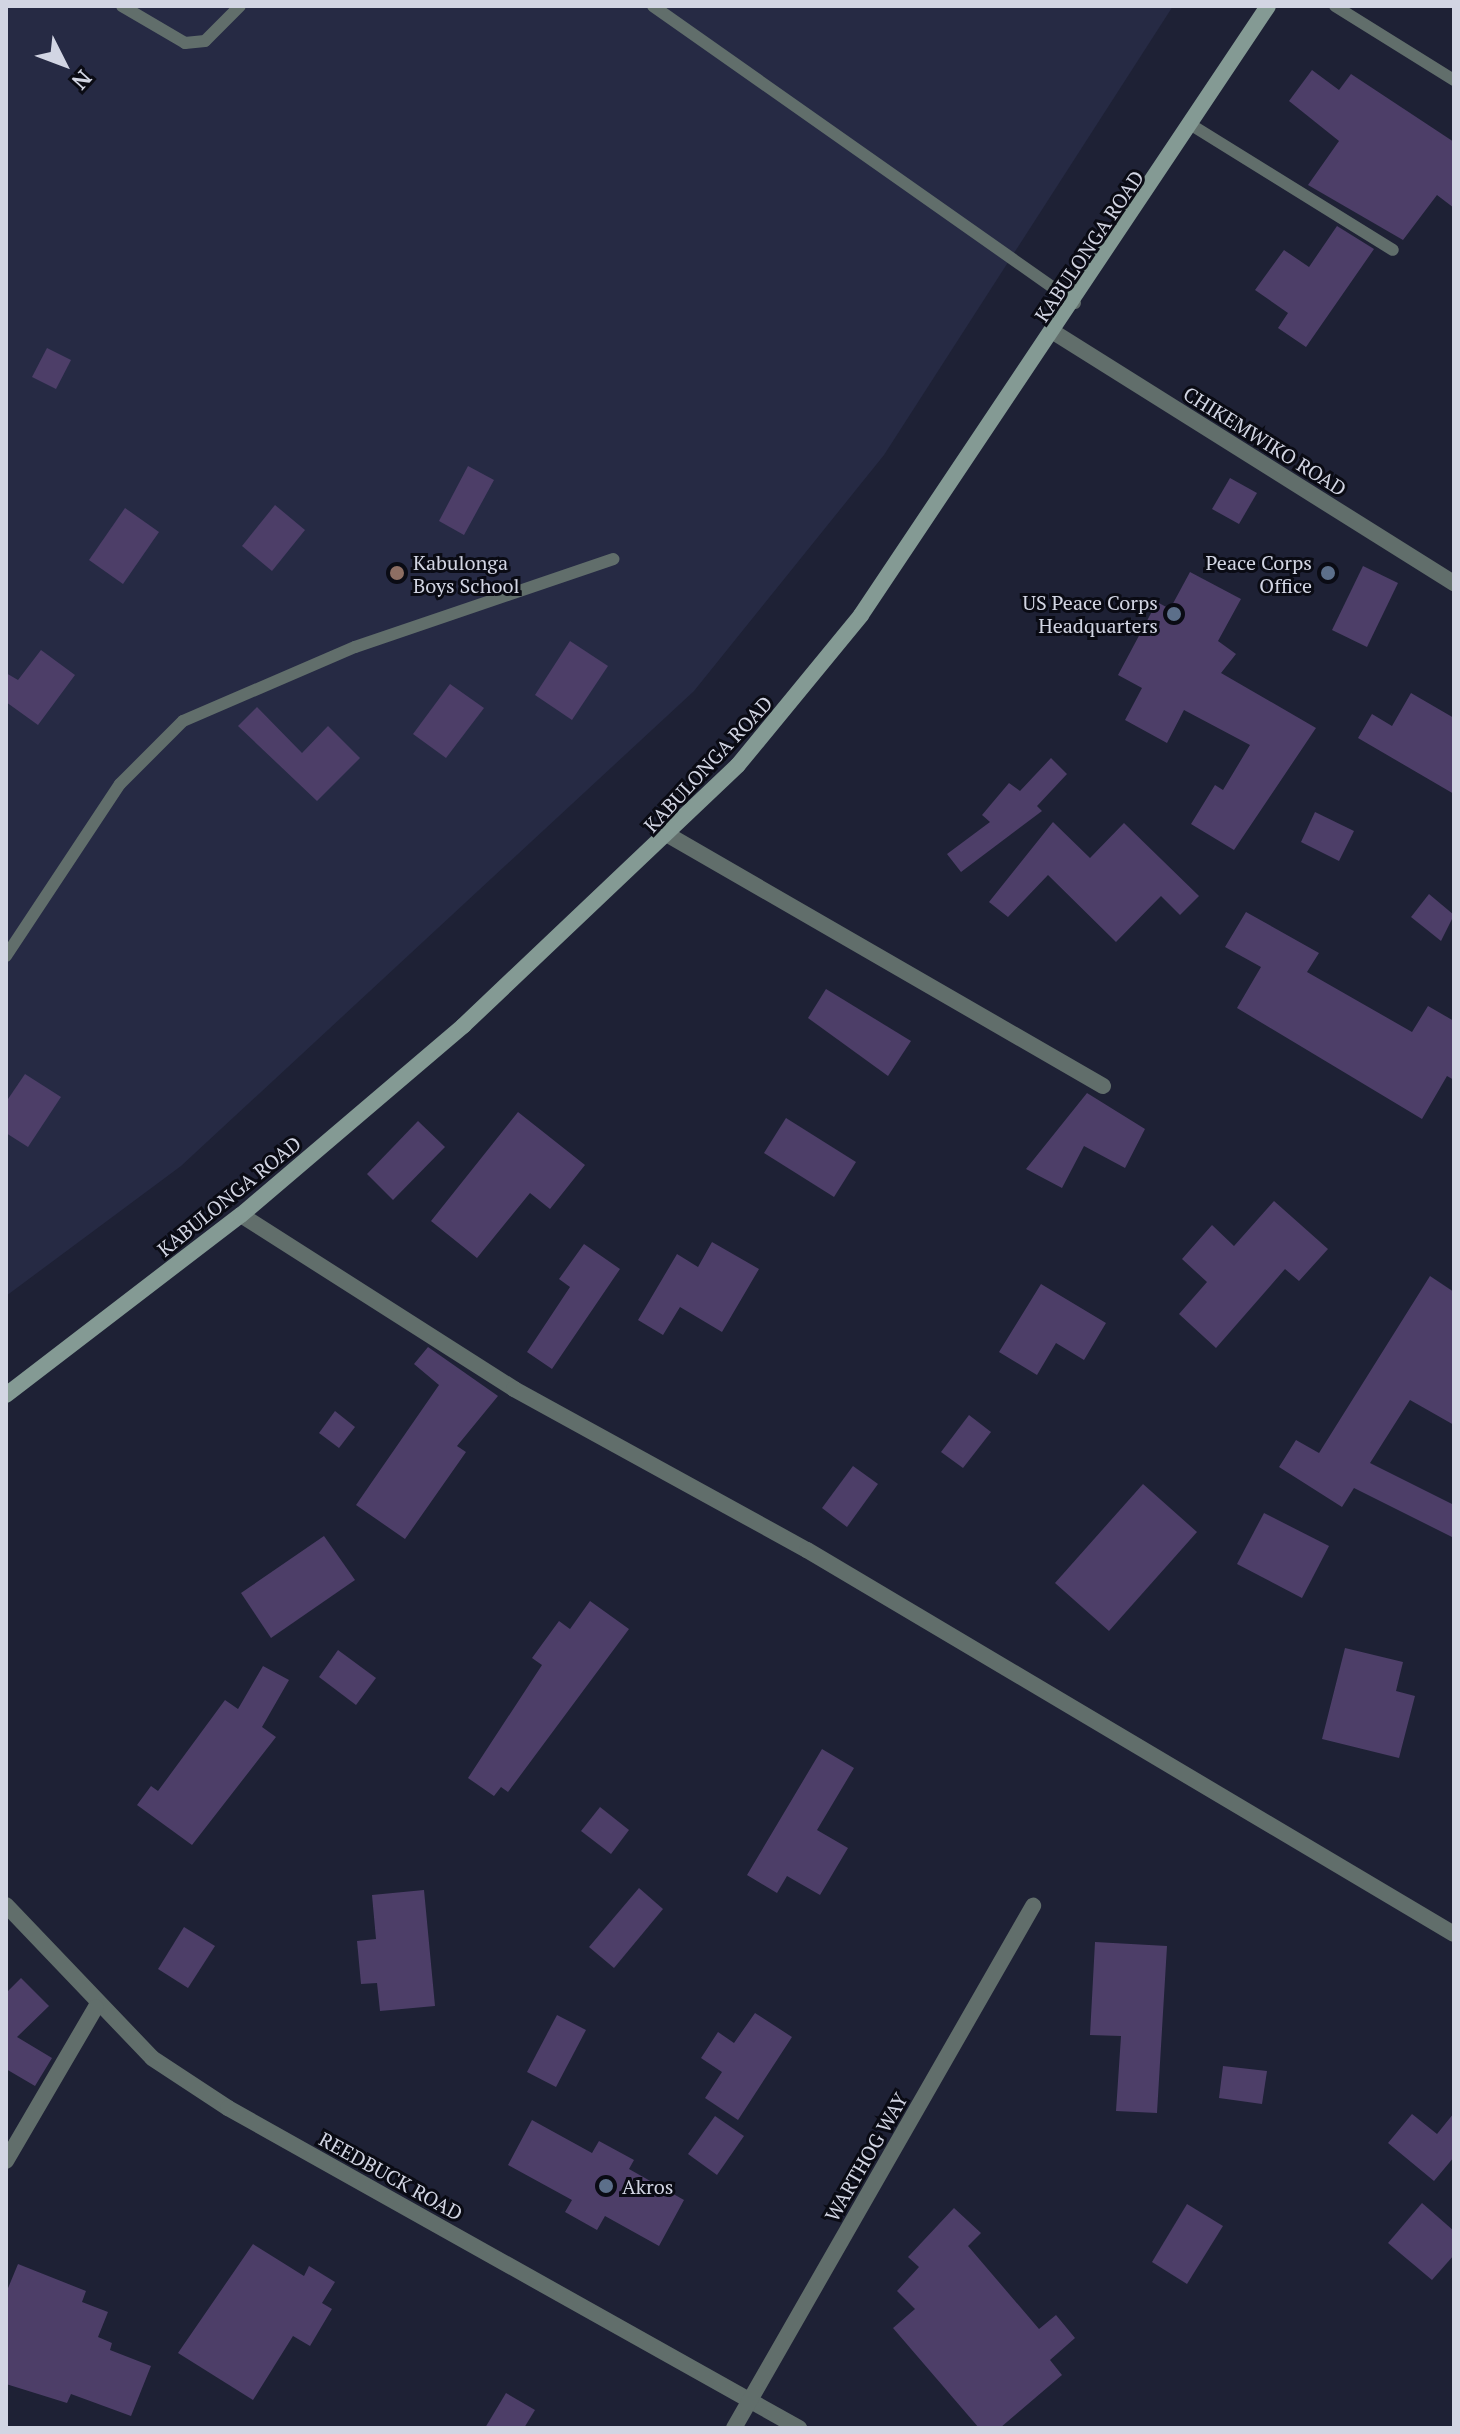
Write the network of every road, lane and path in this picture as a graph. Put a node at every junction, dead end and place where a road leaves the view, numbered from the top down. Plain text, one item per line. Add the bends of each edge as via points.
1 (122, 6) edge
2 (240, 6) edge
3 (653, 6) edge
4 (1268, 6) edge
5 (1335, 6) edge
6 (1454, 80) edge
7 (1193, 126) junction
8 (1393, 250) dead end
9 (1075, 303) junction
10 (1055, 333) junction
11 (613, 559) dead end
12 (1454, 583) edge
13 (670, 836) junction
14 (6, 956) edge
15 (1103, 1086) dead end
16 (241, 1215) junction
17 (6, 1395) edge
18 (6, 1905) edge
19 (1033, 1906) dead end
20 (1454, 1934) edge
21 (96, 2007) junction
22 (6, 2161) edge
23 (750, 2401) junction
24 (734, 2428) edge
25 (799, 2428) edge

1 - 2 lane via 185,43 205,41
3 - 9 lane
4 - 7 main road, KABULONGA ROAD
5 - 6 lane
7 - 8 lane
7 - 9 main road, KABULONGA ROAD
9 - 10 main road, KABULONGA ROAD
10 - 12 street, CHIKEMWIKO ROAD
10 - 13 main road, KABULONGA ROAD via 804,691
11 - 14 lane via 355,647 183,721 120,784
13 - 15 street
13 - 16 main road, KABULONGA ROAD via 463,1026
16 - 17 main road, KABULONGA ROAD
16 - 20 street via 514,1389 807,1550
18 - 21 street, REEDBUCK ROAD
19 - 23 street, WARTHOG WAY
21 - 22 street
21 - 23 street, REEDBUCK ROAD via 152,2058 228,2108
23 - 24 street, WARTHOG WAY
23 - 25 street, REEDBUCK ROAD

